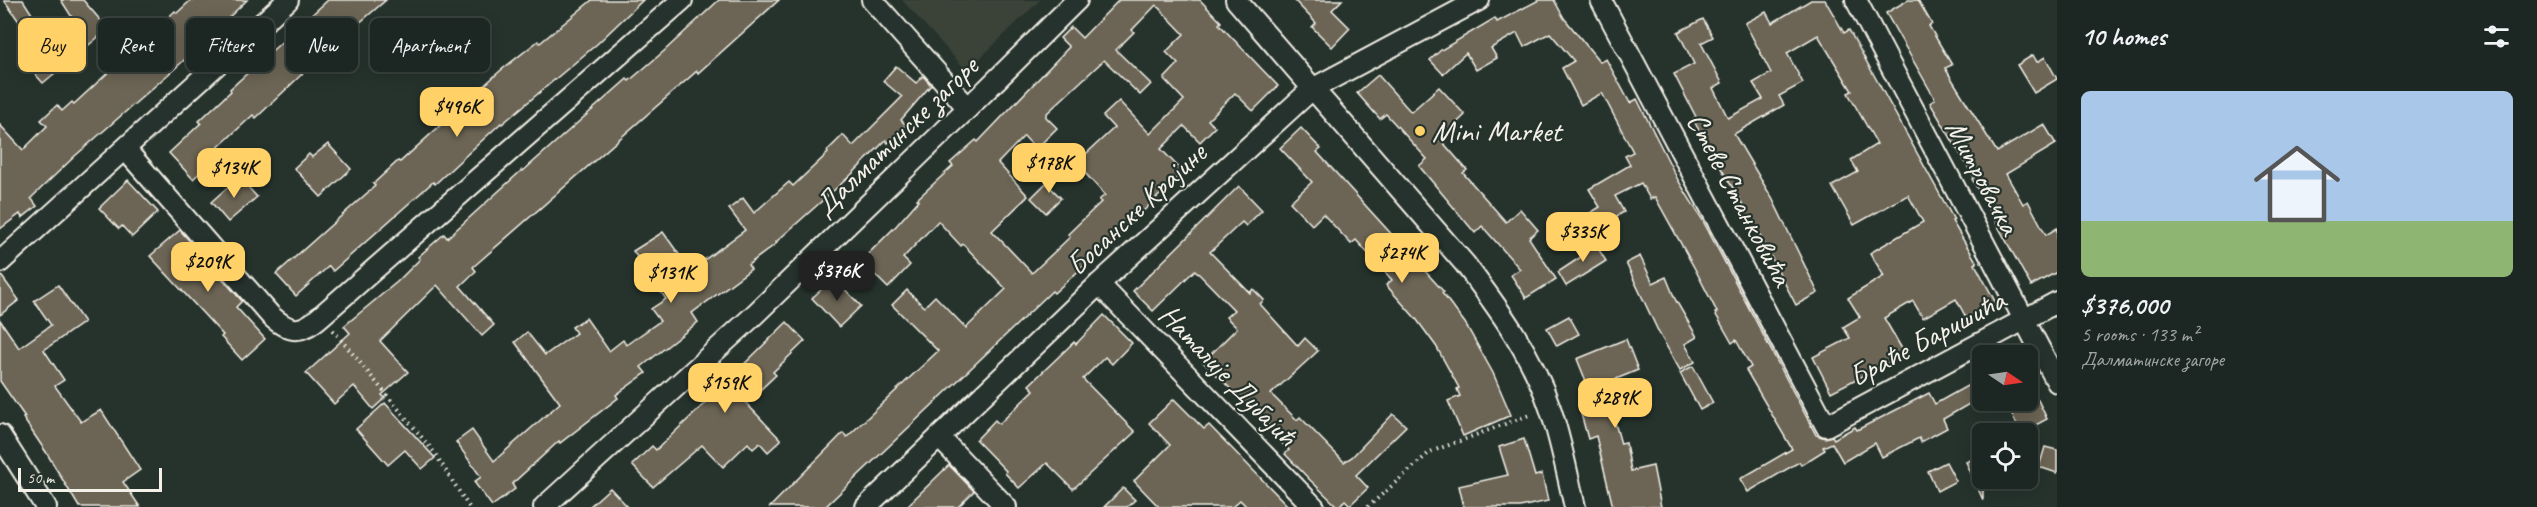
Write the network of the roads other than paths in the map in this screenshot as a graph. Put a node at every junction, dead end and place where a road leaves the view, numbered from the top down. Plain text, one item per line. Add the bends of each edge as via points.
1 (288, 0) edge
2 (682, 0) edge
3 (872, 0) edge
4 (1077, 0) edge
5 (1236, 0) edge
6 (1479, 0) edge
7 (1601, 0) edge
8 (1856, 0) edge
9 (1312, 89) junction
10 (968, 108) junction
11 (125, 149) junction
12 (0, 262) edge
13 (1099, 284) junction
14 (2057, 302) edge
15 (2025, 319) junction
16 (2057, 382) edge
17 (1826, 426) joint
18 (0, 435) edge
19 (939, 437) junction
20 (46, 507) edge
21 (544, 507) edge
22 (866, 507) edge
23 (1006, 507) edge
24 (1314, 507) edge
25 (1575, 507) edge

1 - 11 street
2 - 11 street via 321,316 297,330 279,323
3 - 10 street
4 - 10 street, Далматинске загоре
5 - 9 street
6 - 9 street, Босанске Крајине
7 - 17 street, Стеве Станковића
8 - 15 street, Митровачка
9 - 13 street, Босанске Крајине
9 - 25 street via 1465,264 1498,308 1530,362 1550,408
10 - 21 street, Далматинске загоре via 750,320
11 - 12 street
13 - 19 street, Босанске Крајине
13 - 24 street, Наталије Дубајић
14 - 15 street, Браће Баришића
15 - 16 street, Митровачка
15 - 17 street, Браће Баришића
18 - 20 street
19 - 22 street, Босанске Крајине
19 - 23 street

